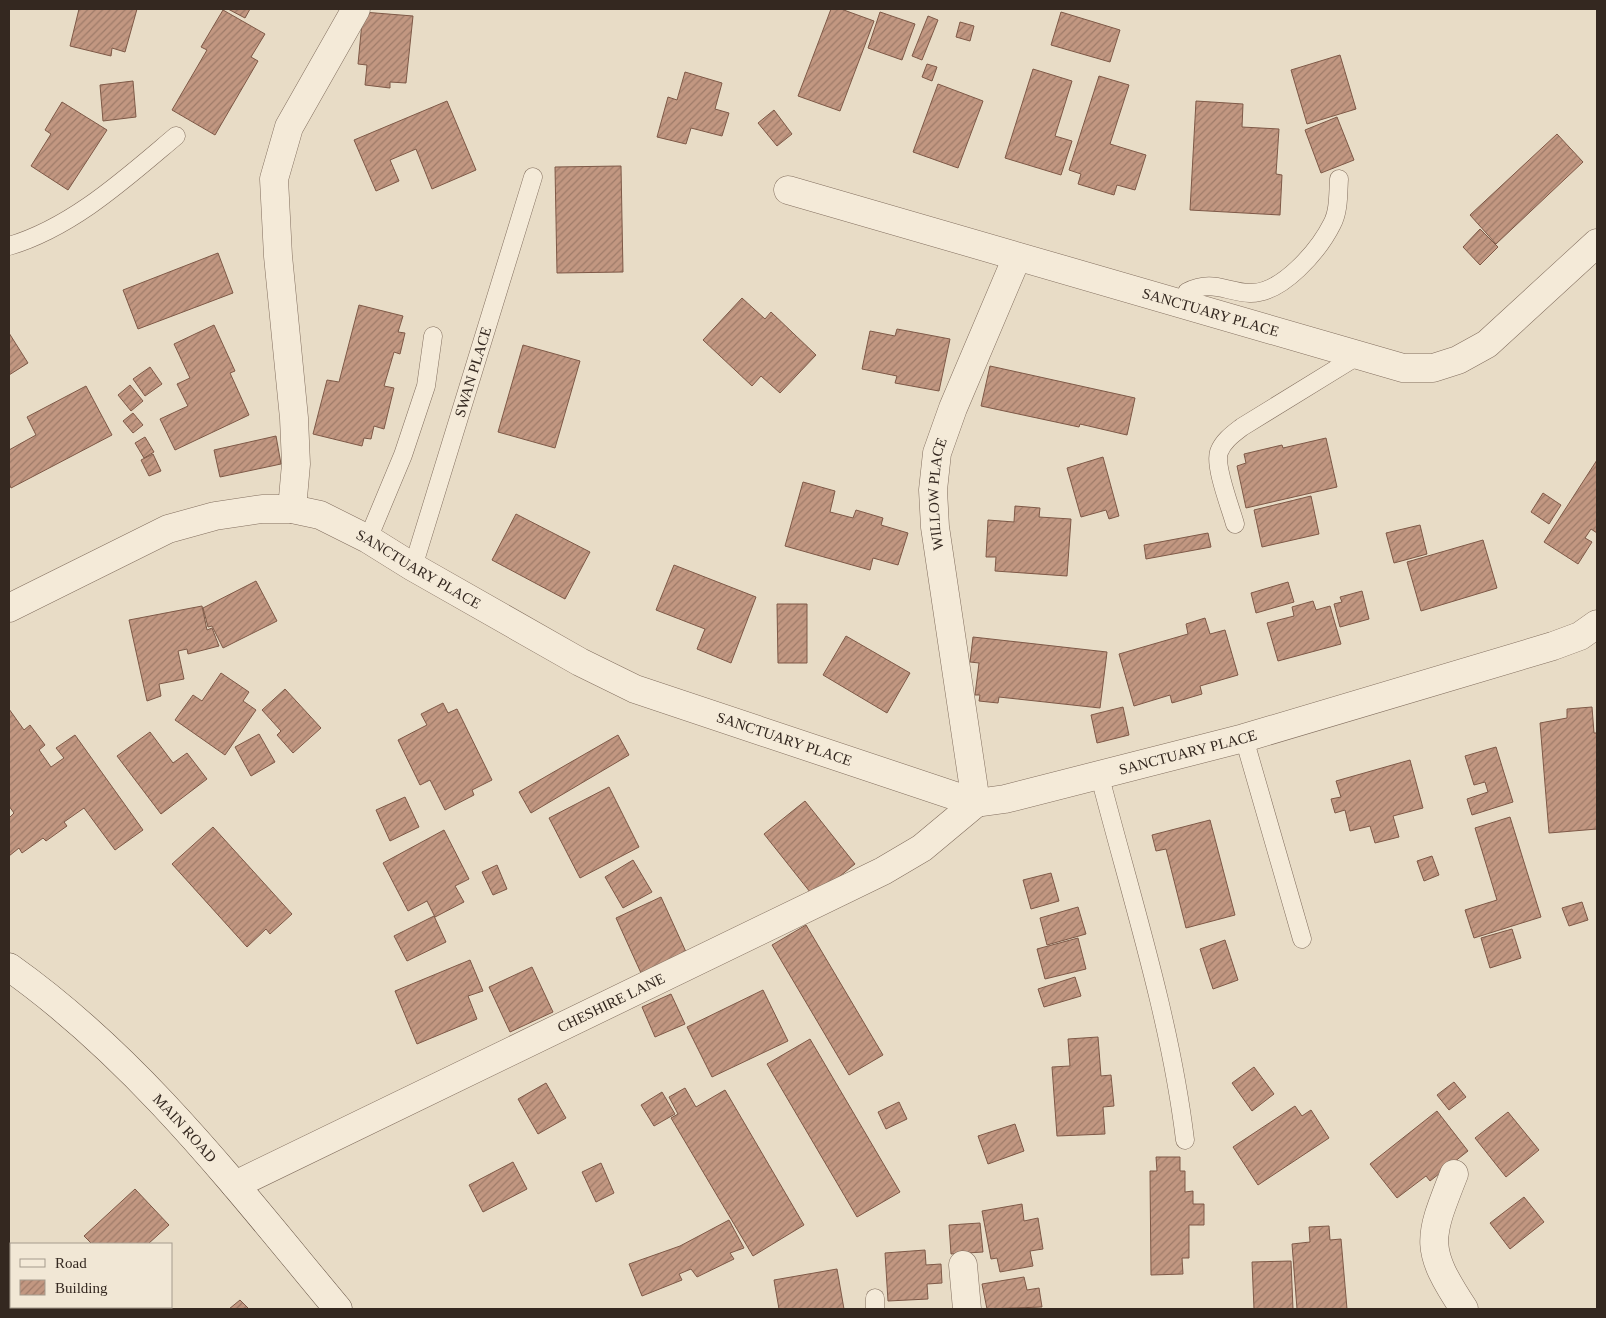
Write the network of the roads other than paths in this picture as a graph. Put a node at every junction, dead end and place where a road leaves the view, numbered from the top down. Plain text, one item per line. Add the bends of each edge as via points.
1 (356, 9) edge
2 (176, 136) dead end
3 (534, 177) dead end
4 (1339, 179) dead end
5 (788, 190) dead end
6 (1597, 243) edge
7 (9, 246) edge
8 (1017, 257) junction
9 (1182, 304) junction
10 (433, 336) dead end
11 (1359, 355) junction
12 (292, 509) junction
13 (1235, 524) dead end
14 (368, 539) junction
15 (413, 567) junction
16 (9, 608) edge
17 (1597, 624) edge
18 (1244, 738) junction
19 (1099, 773) junction
20 (976, 803) junction
21 (1302, 938) dead end
22 (9, 967) edge
23 (1185, 1140) dead end
24 (1454, 1174) dead end
25 (235, 1185) junction
26 (963, 1265) dead end
27 (338, 1309) edge
28 (967, 1309) edge
29 (1464, 1309) edge

1 - 12 street via 289,127 274,179 294,418 296,464
2 - 7 lane via 116,187 76,214
3 - 15 lane, SWAN PLACE
4 - 9 lane via 1337,209 1332,224 1307,259 1283,282 1250,293 1197,286 1187,292
5 - 8 street, SANCTUARY PLACE
6 - 11 street, SANCTUARY PLACE via 1488,344 1458,360 1434,368 1403,368
8 - 9 street, SANCTUARY PLACE
8 - 20 street, WILLOW PLACE via 953,408 938,453 933,490 935,528
9 - 11 street, SANCTUARY PLACE
10 - 14 lane via 426,386 403,455
11 - 13 lane via 1242,427 1225,441 1218,454 1219,467
12 - 14 street, SANCTUARY PLACE via 320,515
12 - 16 street, SANCTUARY PLACE via 262,509 215,516 168,528
14 - 15 street, SANCTUARY PLACE
15 - 20 street, SANCTUARY PLACE via 580,662 635,689
17 - 18 street, SANCTUARY PLACE via 1580,636 1553,646
18 - 19 street, SANCTUARY PLACE
18 - 21 lane
19 - 20 street, SANCTUARY PLACE via 1005,799
19 - 23 lane via 1162,1017
20 - 25 street, CHESHIRE LANE via 922,848 884,871
22 - 25 street, MAIN ROAD via 40,989 124,1065
24 - 29 street via 1439,1213 1433,1242 1436,1262
25 - 27 street, MAIN ROAD
26 - 28 street

